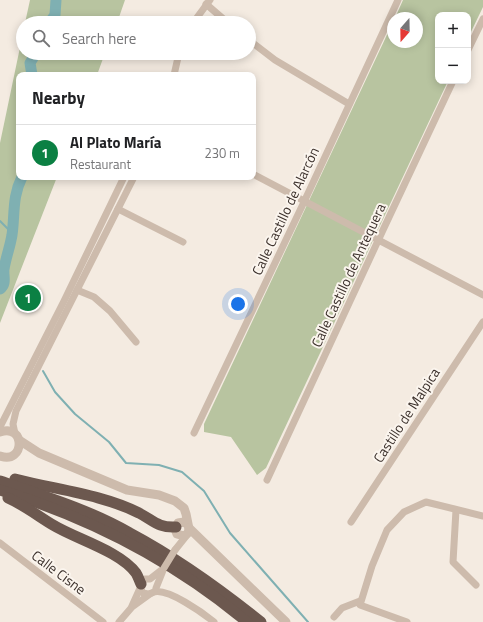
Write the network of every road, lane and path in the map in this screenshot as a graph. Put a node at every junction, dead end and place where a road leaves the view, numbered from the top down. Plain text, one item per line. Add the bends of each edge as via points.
1 (398, 0) edge
2 (208, 2) edge
3 (198, 16) edge
4 (221, 16) edge
5 (483, 19) edge
6 (256, 45) edge
7 (469, 48) edge
8 (177, 60) edge
9 (175, 72) edge
10 (452, 84) edge
11 (349, 104) junction
12 (256, 176) edge
13 (123, 180) edge
14 (132, 180) edge
15 (304, 202) junction
16 (118, 209) junction
17 (378, 240) junction
18 (183, 242) dead end
19 (77, 290) junction
20 (483, 295) edge
21 (483, 322) edge
22 (136, 342) dead end
23 (0, 427) edge
24 (0, 432) edge
25 (194, 433) dead end
26 (17, 437) junction
27 (18, 451) junction
28 (38, 452) junction
29 (0, 456) edge
30 (0, 475) edge
31 (266, 480) dead end
32 (0, 481) edge
33 (0, 490) edge
34 (0, 495) edge
35 (456, 510) junction
36 (483, 516) edge
37 (351, 522) dead end
38 (183, 529) junction
39 (0, 543) edge
40 (164, 568) junction
41 (144, 583) junction
42 (476, 584) dead end
43 (153, 591) junction
44 (360, 600) junction
45 (132, 607) junction
46 (334, 617) dead end
47 (103, 622) edge
48 (120, 622) edge
49 (214, 622) edge
50 (247, 622) edge
51 (261, 622) edge
52 (286, 622) edge
53 (407, 622) edge

1 - 11 street, Calle Castillo de Alarcón
2 - 3 street
2 - 4 street
5 - 7 street
6 - 11 street via 275,60
8 - 9 street
10 - 17 street, Calle Castillo de Antequera
11 - 15 street, Calle Castillo de Alarcón
12 - 15 street
13 - 23 street
14 - 16 street
15 - 17 street
15 - 25 street, Calle Castillo de Alarcón
16 - 18 street
16 - 19 street
17 - 20 street
17 - 31 street, Calle Castillo de Antequera
19 - 22 street via 94,296
19 - 26 street via 16,411 13,424
21 - 37 street, Castillo de Malpica
24 - 26 street via 6,430
26 - 27 street via 20,444
26 - 28 street
27 - 28 street
27 - 29 street via 11,456
28 - 38 street via 127,490 159,495 174,501 184,508 186,514
30 - 38 highway via 101,498 141,514 160,526
32 - 51 highway via 71,506 130,532 192,570
33 - 50 highway via 24,497 124,540 185,576
34 - 41 highway via 128,564
35 - 36 street
35 - 42 street via 453,562
35 - 44 street via 426,502 404,512 387,530
38 - 40 street, bridge via 175,550
38 - 52 street
39 - 47 street, Calle Cisne
40 - 41 street
40 - 43 street
41 - 43 street via 144,593
41 - 43 street via 155,582
41 - 45 street
43 - 45 street
43 - 49 street via 184,601
44 - 46 street via 342,608
44 - 53 street via 361,606
45 - 48 street

